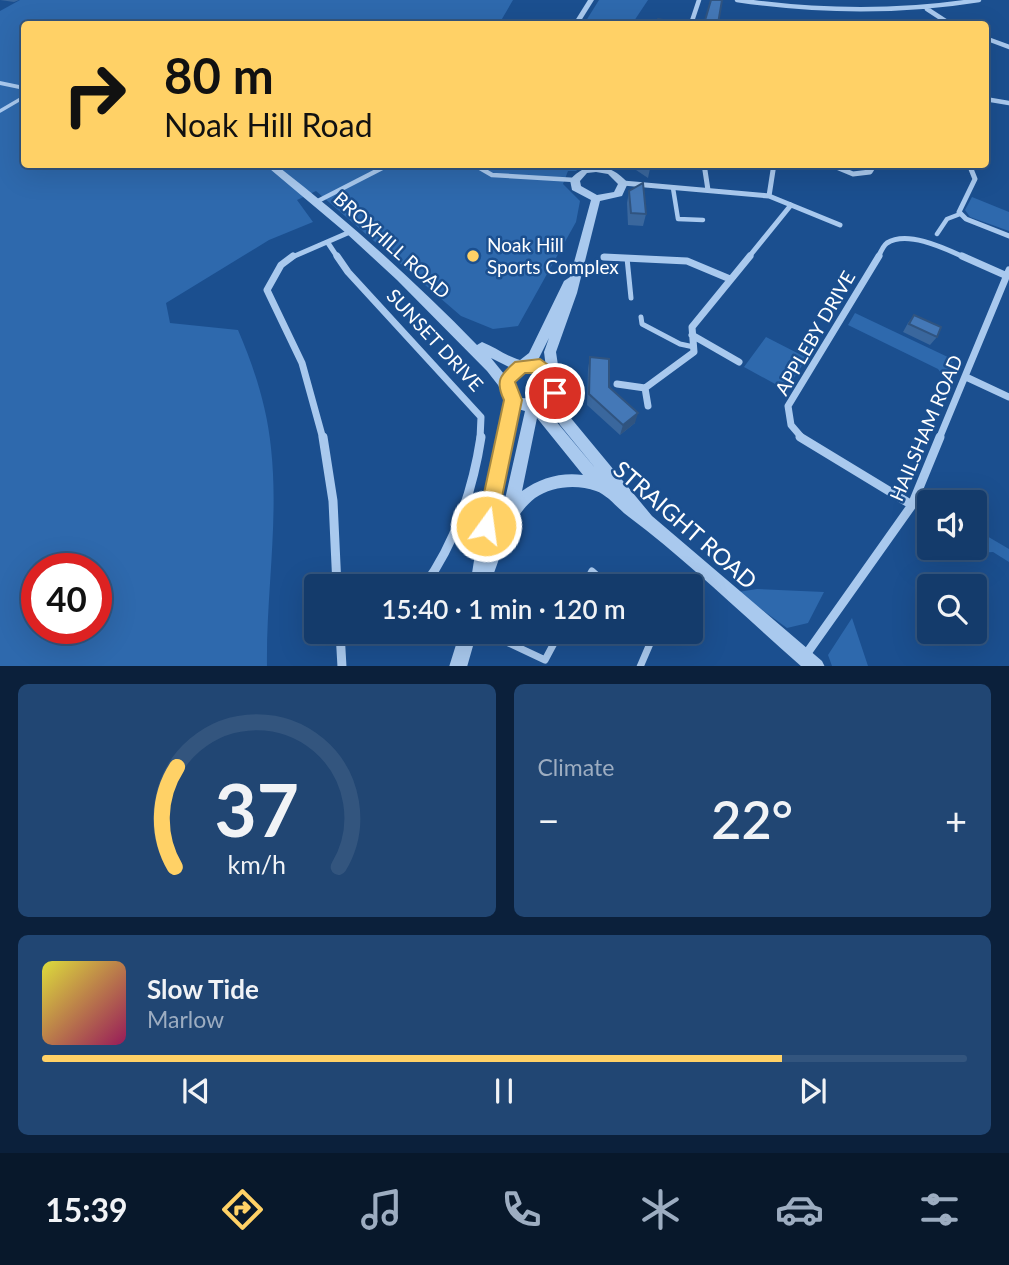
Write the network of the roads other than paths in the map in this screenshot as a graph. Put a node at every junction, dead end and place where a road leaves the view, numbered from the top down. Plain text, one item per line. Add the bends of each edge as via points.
1 (591, 0) edge
2 (699, 0) edge
3 (737, 0) edge
4 (792, 0) edge
5 (975, 0) edge
6 (793, 8) junction
7 (927, 9) junction
8 (578, 21) edge
9 (692, 21) edge
10 (945, 21) edge
11 (989, 39) edge
12 (1009, 47) edge
13 (0, 83) edge
14 (21, 87) edge
15 (21, 99) edge
16 (989, 100) edge
17 (1009, 103) edge
18 (0, 111) edge
19 (273, 168) edge
20 (382, 168) edge
21 (480, 168) edge
22 (594, 168) edge
23 (599, 168) edge
24 (705, 168) edge
25 (773, 168) edge
26 (841, 168) edge
27 (872, 168) edge
28 (971, 168) edge
29 (575, 180) junction
30 (623, 183) junction
31 (673, 188) junction
32 (709, 190) junction
33 (769, 196) junction
34 (596, 199) junction
35 (316, 202) junction
36 (791, 205) junction
37 (960, 214) junction
38 (703, 220) dead end
39 (840, 225) dead end
40 (350, 232) junction
41 (937, 234) dead end
42 (1009, 236) edge
43 (328, 243) junction
44 (604, 257) dead end
45 (627, 258) junction
46 (1008, 273) edge
47 (574, 275) junction
48 (730, 279) junction
49 (631, 298) dead end
50 (641, 317) dead end
51 (456, 329) junction
52 (692, 335) junction
53 (694, 347) junction
54 (739, 362) dead end
55 (523, 366) junction
56 (552, 374) junction
57 (966, 377) junction
58 (617, 384) dead end
59 (645, 388) junction
60 (510, 393) junction
61 (555, 393) junction
62 (1009, 397) edge
63 (535, 406) junction
64 (648, 406) dead end
65 (601, 485) junction
66 (912, 505) junction
67 (509, 517) junction
68 (650, 523) junction
69 (337, 574) edge
70 (433, 574) edge
71 (480, 574) edge
72 (484, 574) edge
73 (342, 644) edge
74 (465, 644) edge
75 (511, 644) edge
76 (554, 644) edge
77 (650, 644) edge
78 (810, 662) edge
79 (342, 666) edge
80 (458, 666) edge
81 (640, 666) edge

1 - 8 street
2 - 9 street
3 - 6 street
4 - 6 street
5 - 7 street
6 - 7 street via 854,12
7 - 10 street
11 - 12 street
13 - 14 street
15 - 18 lane
16 - 17 street
19 - 35 street, BROXHILL ROAD
20 - 35 lane
21 - 29 lane via 492,175
22 - 29 street
23 - 30 street
24 - 32 street
25 - 33 street
26 - 27 street via 859,174
28 - 37 street via 975,179
29 - 34 street via 576,188
30 - 31 street
30 - 34 street via 618,194
31 - 32 street
31 - 38 lane via 678,219
32 - 33 street
33 - 36 street
34 - 47 street
35 - 40 street, BROXHILL ROAD
36 - 39 street
36 - 48 street
37 - 41 lane via 947,219
37 - 42 street
40 - 43 street
40 - 51 street, BROXHILL ROAD
43 - 69 street via 312,245 285,260 267,290 303,366 324,444 334,495
43 - 70 street, SUNSET DRIVE via 348,272 481,417 482,437 468,490
44 - 45 street
45 - 48 street via 697,263
45 - 49 lane
46 - 57 street, HAILSHAM ROAD
46 - 66 street, APPLEBY DRIVE via 919,240 891,240 788,406 791,425 800,437
47 - 55 street via 534,356
47 - 56 street via 550,352
48 - 52 street via 692,327
50 - 53 lane via 642,324
51 - 55 street, BROXHILL ROAD via 492,355
51 - 60 street, BROXHILL ROAD via 495,368
52 - 53 street
52 - 54 street
53 - 59 street via 694,352
55 - 56 street via 540,366
55 - 60 street via 511,373
56 - 61 street
57 - 62 street
57 - 66 street, HAILSHAM ROAD
58 - 59 street
59 - 64 street
60 - 63 street
60 - 71 street via 503,460 481,548
61 - 63 street
61 - 68 street via 572,431
63 - 65 street, STRAIGHT ROAD
63 - 67 street
65 - 67 street via 583,480 547,484 519,503
65 - 68 street, STRAIGHT ROAD
66 - 78 street, HAILSHAM ROAD
67 - 72 street
68 - 78 street, STRAIGHT ROAD
73 - 79 street
74 - 80 street
75 - 76 lane via 545,660
77 - 81 lane

